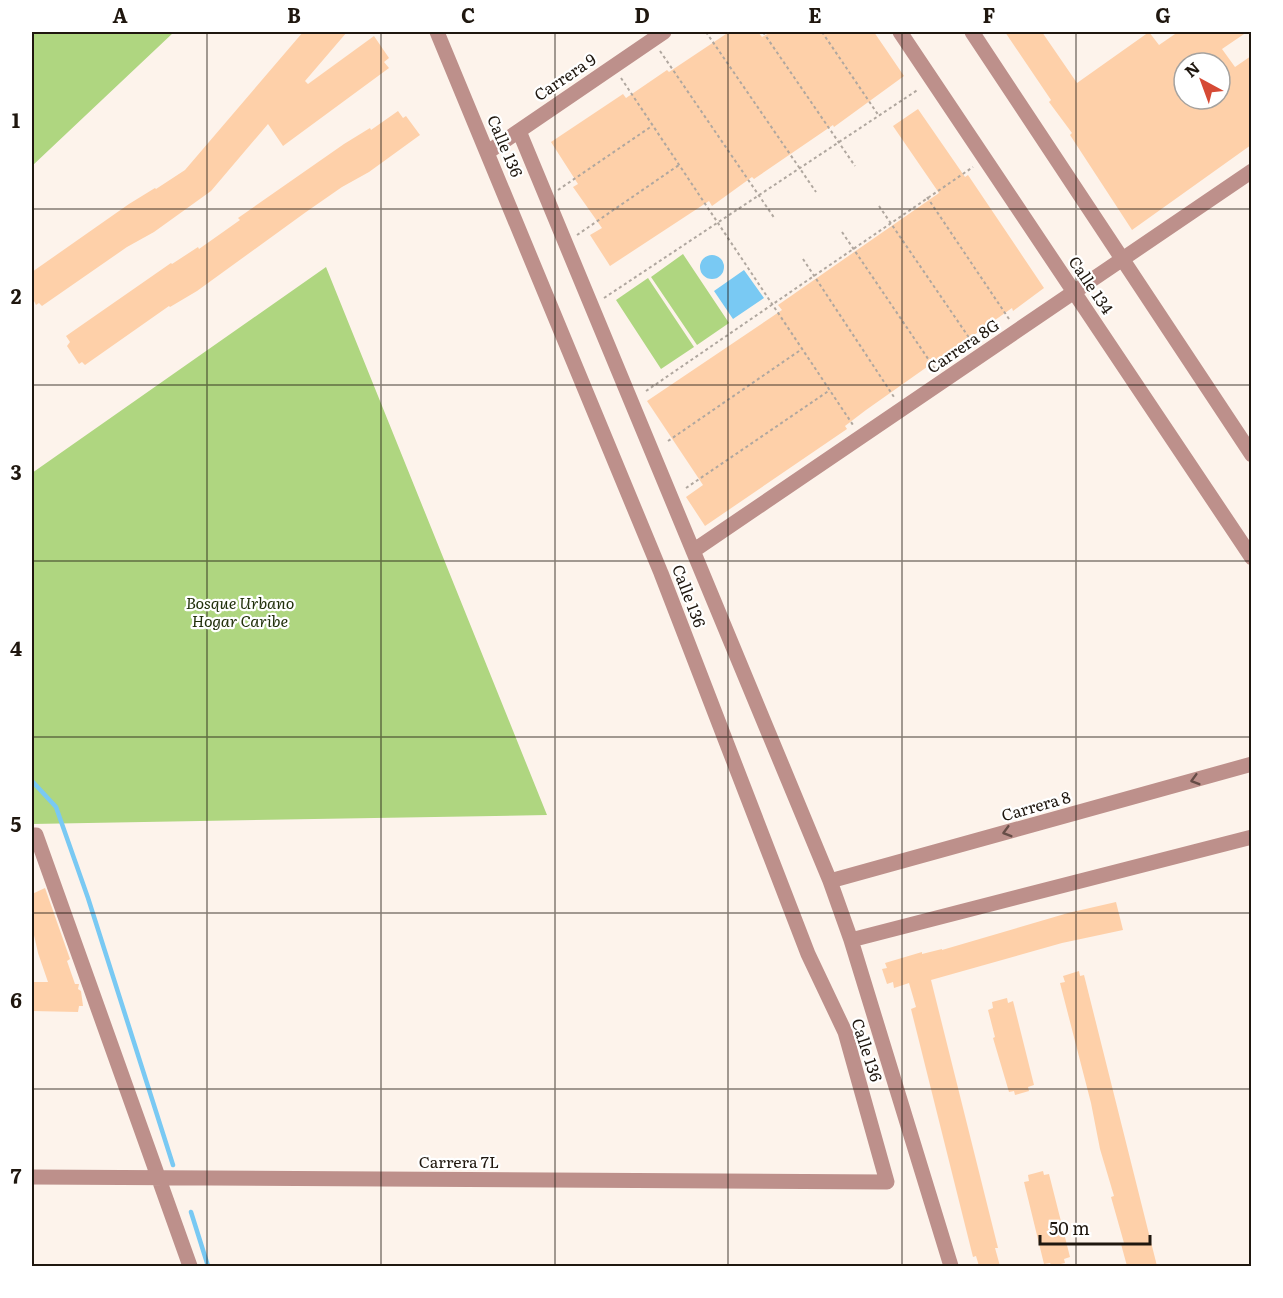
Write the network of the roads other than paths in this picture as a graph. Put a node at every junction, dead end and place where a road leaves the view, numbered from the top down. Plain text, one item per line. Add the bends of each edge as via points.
1 (437, 32) edge
2 (664, 32) edge
3 (900, 32) edge
4 (972, 32) edge
5 (519, 131) junction
6 (488, 152) junction
7 (1251, 171) edge
8 (1122, 260) junction
9 (1074, 292) junction
10 (1251, 455) edge
11 (693, 551) junction
12 (1251, 558) edge
13 (1251, 764) edge
14 (34, 835) edge
15 (1251, 837) edge
16 (830, 881) junction
17 (851, 940) junction
18 (32, 1177) edge
19 (159, 1179) junction
20 (886, 1182) joint
21 (190, 1266) edge
22 (951, 1266) edge

1 - 6 street, Calle 136 via 439,50
2 - 5 street, Carrera 9
3 - 9 street, Calle 134
4 - 8 street
5 - 6 street, Carrera 9
5 - 11 street, Calle 136
6 - 20 street, Calle 136 via 661,573 808,954 845,1032
7 - 8 street, Carrera 8G
8 - 9 street, Carrera 8G
8 - 10 street
9 - 11 street, Carrera 8G
9 - 12 street, Calle 134
11 - 16 street, Calle 136
13 -> 16 street, Carrera 8
14 - 19 street
15 - 17 street
16 - 17 street, Calle 136
17 - 22 street, Calle 136
18 - 19 street, Carrera 7L
19 - 20 street, Carrera 7L
19 - 21 street

